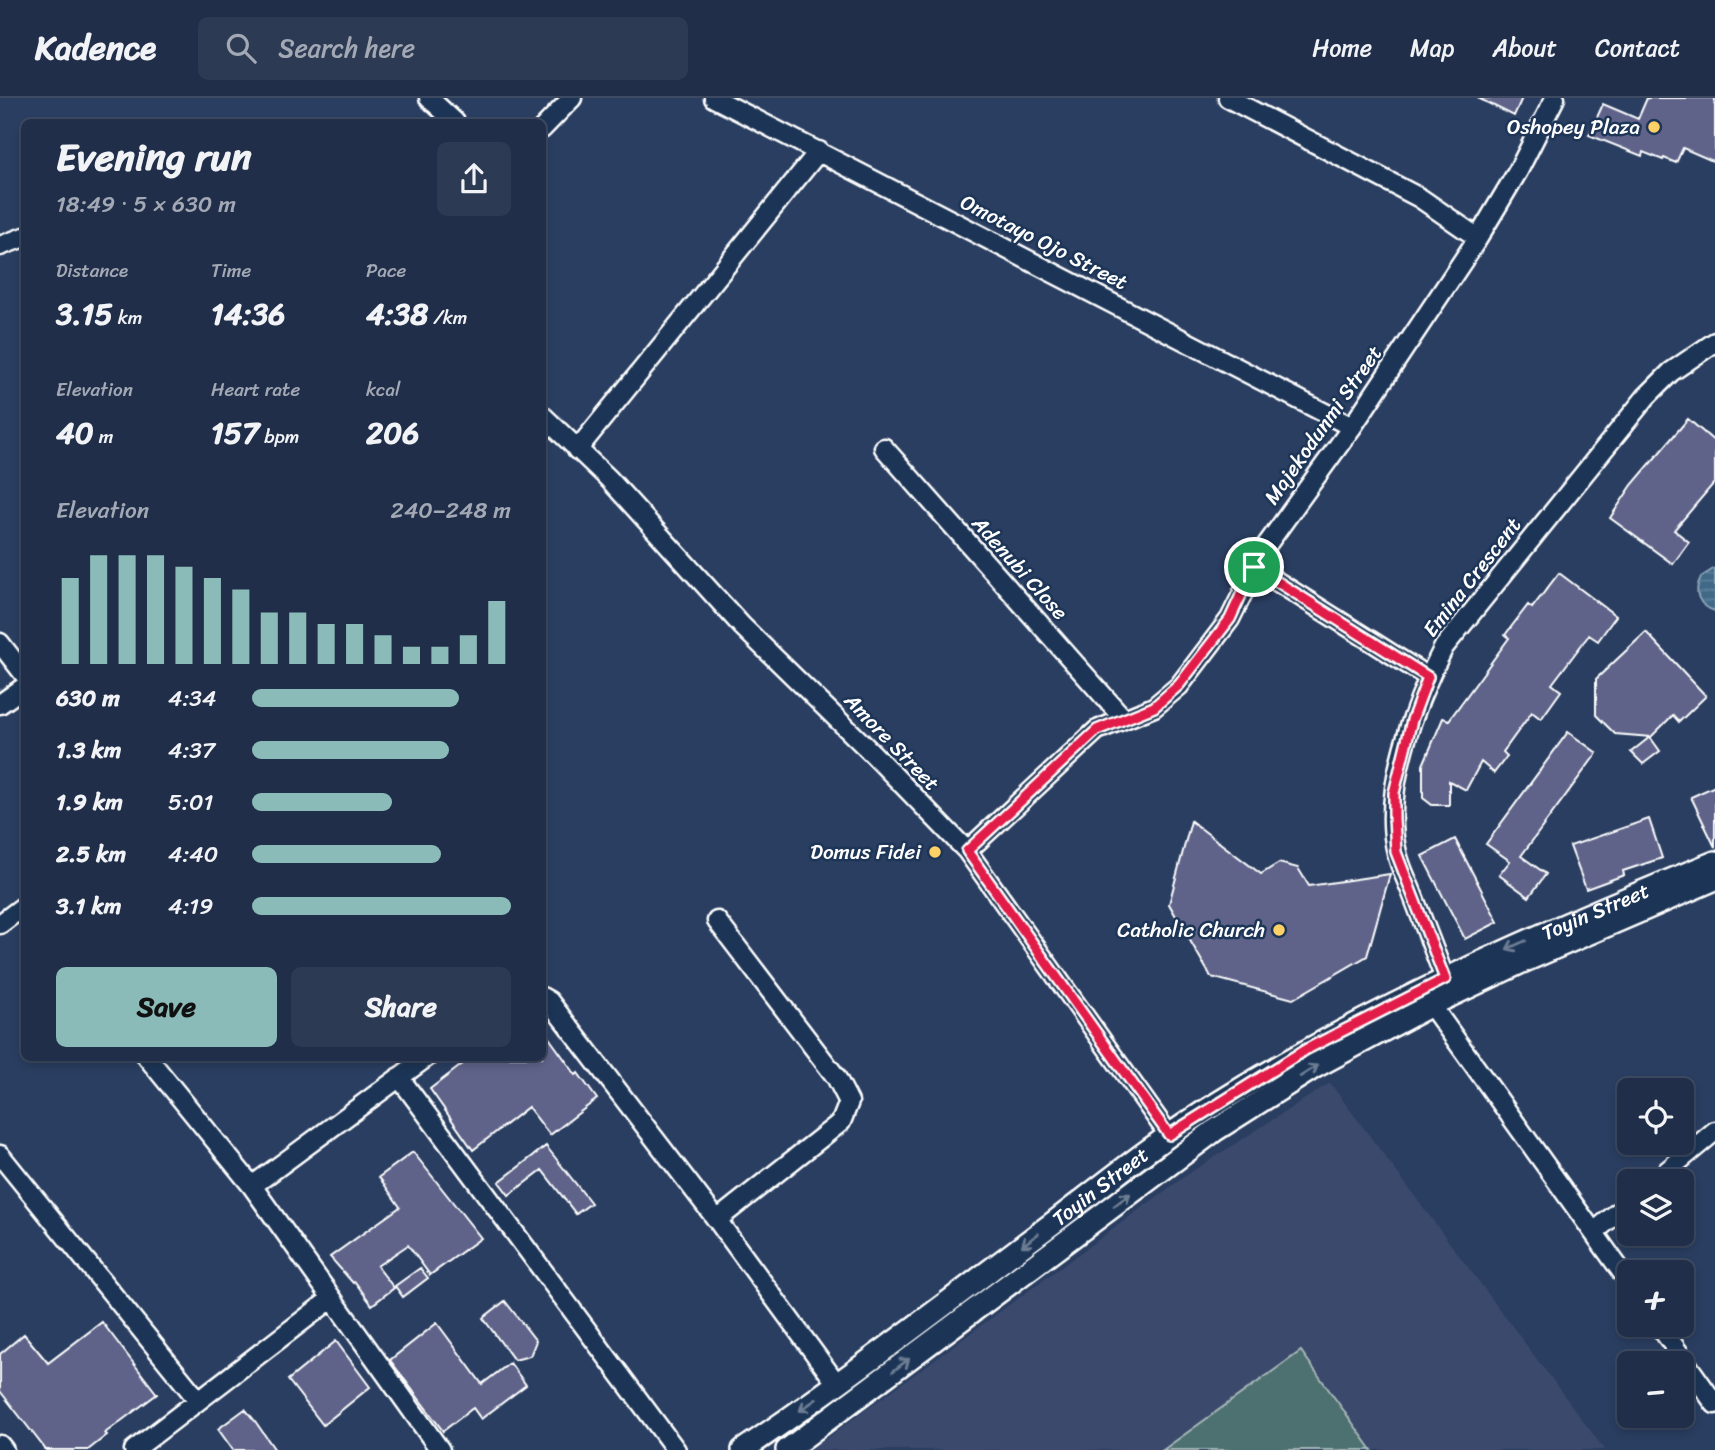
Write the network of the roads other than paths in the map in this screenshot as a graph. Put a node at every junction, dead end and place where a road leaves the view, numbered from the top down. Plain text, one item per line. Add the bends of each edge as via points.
1 (429, 98) edge
2 (572, 98) edge
3 (714, 98) edge
4 (1228, 98) edge
5 (1555, 98) edge
6 (452, 119) edge
7 (546, 125) edge
8 (819, 150) junction
9 (1478, 237) junction
10 (21, 238) edge
11 (0, 246) edge
12 (1715, 342) edge
13 (546, 419) edge
14 (1352, 427) junction
15 (884, 449) dead end
16 (577, 450) junction
17 (1254, 567) junction
18 (0, 643) edge
19 (21, 670) edge
20 (1428, 677) junction
21 (21, 689) edge
22 (0, 704) edge
23 (1123, 718) junction
24 (967, 851) junction
25 (1715, 862) edge
26 (1715, 879) edge
27 (21, 908) edge
28 (717, 921) dead end
29 (0, 924) edge
30 (1445, 979) junction
31 (546, 999) edge
32 (1431, 1006) junction
33 (150, 1061) edge
34 (421, 1061) edge
35 (399, 1077) junction
36 (1715, 1131) edge
37 (1169, 1135) junction
38 (0, 1155) edge
39 (1669, 1169) edge
40 (251, 1186) junction
41 (1617, 1213) edge
42 (717, 1220) junction
43 (1594, 1233) junction
44 (1617, 1265) edge
45 (331, 1299) junction
46 (1668, 1337) edge
47 (837, 1384) junction
48 (198, 1400) junction
49 (1715, 1404) edge
50 (0, 1446) edge
51 (4, 1450) edge
52 (134, 1450) edge
53 (440, 1450) edge
54 (676, 1450) edge
55 (743, 1450) edge
56 (787, 1450) edge

1 - 6 street
2 - 7 street
3 - 8 street, Omotayo Ojo Street
4 - 9 street via 1420,198
5 - 9 street, Majekodunmi Street
8 - 14 street, Omotayo Ojo Street
8 - 16 street
9 - 14 street, Majekodunmi Street
10 - 11 street
12 - 20 street, Emina Crescent via 1671,372 1646,397 1444,648
13 - 16 street, Amore Street
14 - 17 street, Majekodunmi Street
15 - 23 street, Adenubi Close
16 - 24 street, Amore Street via 742,626
17 - 20 street
17 - 23 street, Majekodunmi Street via 1230,619 1179,685 1154,707
18 - 19 street
20 - 30 street, Emina Crescent via 1394,793 1394,818 1396,852
21 - 22 street
23 - 24 street, Majekodunmi Street via 1097,730
24 - 37 street, Amore Street
25 -> 30 street, Toyin Street
26 - 32 street, Toyin Street
27 - 29 street
28 - 42 street via 836,1077 849,1102 841,1122
30 - 37 street, Toyin Street via 1305,1050
31 - 42 street
32 - 43 street
56 -> 32 street, Toyin Street via 1214,1131 1315,1067
33 - 40 street
34 - 35 street
35 - 40 street
35 - 54 street
36 - 39 street
37 -> 47 street, Toyin Street
38 - 48 street
40 - 45 street
41 - 43 street
42 - 47 street
43 - 44 street
45 - 48 street
45 - 53 street
46 - 49 street
47 -> 55 street, Toyin Street
48 - 52 street
50 - 51 street

